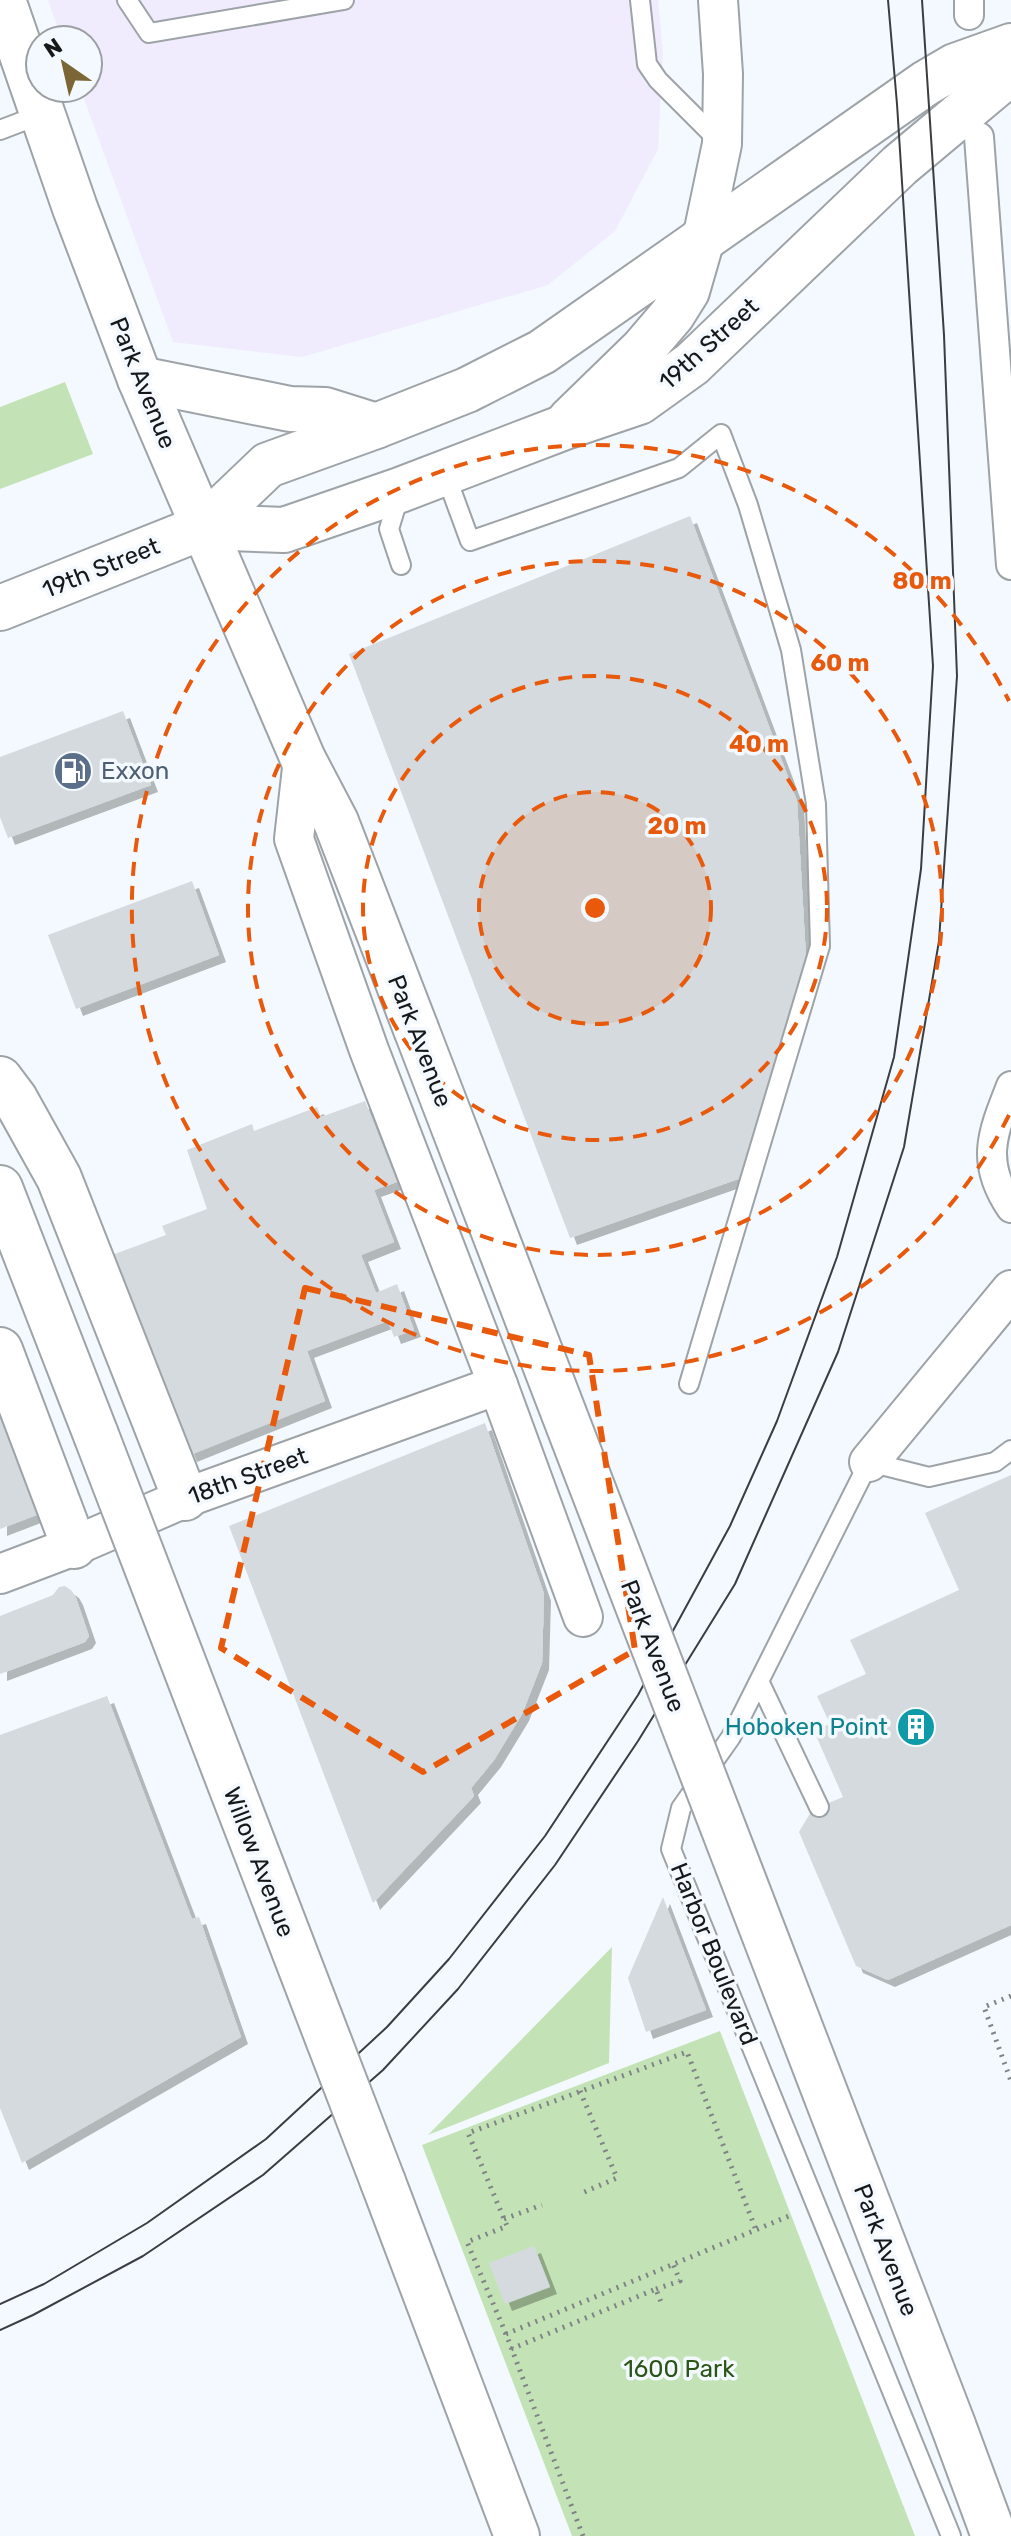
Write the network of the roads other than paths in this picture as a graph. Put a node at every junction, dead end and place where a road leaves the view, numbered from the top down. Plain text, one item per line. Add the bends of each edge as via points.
1 (3, 0) edge
2 (127, 0) edge
3 (344, 0) edge
4 (640, 0) edge
5 (718, 0) edge
6 (1011, 46) edge
7 (1011, 72) edge
8 (42, 114) junction
9 (0, 130) edge
10 (979, 137) dead end
11 (722, 144) junction
12 (702, 239) junction
13 (140, 379) junction
14 (376, 426) junction
15 (562, 428) junction
16 (445, 473) junction
17 (400, 490) junction
18 (203, 527) junction
19 (401, 565) dead end
20 (1011, 565) edge
21 (7, 602) edge
22 (303, 759) junction
23 (0, 1079) edge
24 (1011, 1086) edge
25 (0, 1188) edge
26 (1011, 1208) edge
27 (1011, 1290) edge
28 (0, 1350) edge
29 (689, 1384) dead end
30 (498, 1385) junction
31 (1011, 1450) edge
32 (869, 1462) junction
33 (185, 1498) junction
34 (74, 1546) junction
35 (0, 1574) edge
36 (583, 1617) dead end
37 (760, 1683) junction
38 (819, 1807) dead end
39 (517, 2536) edge
40 (951, 2536) edge
41 (994, 2536) edge

1 - 8 main road, Park Avenue
2 - 3 lane via 149,33
4 - 11 lane via 647,64
5 - 11 street
6 - 12 main road, 19th Street via 955,66 926,83
7 - 15 main road, 19th Street via 930,138 674,378 639,402
8 - 9 lane
8 - 13 main road, Park Avenue
10 - 20 street
11 - 12 street
12 - 14 main road, 19th Street via 542,352 467,390
12 - 15 main road via 687,291 672,315
13 - 14 main road via 290,409 325,410
13 - 18 main road, Park Avenue
14 - 18 main road, 19th Street via 268,465
15 - 16 main road, 19th Street
16 - 17 main road, 19th Street
16 - 29 lane via 470,541 679,468 721,434 791,650 816,804 820,946
17 - 18 main road, 19th Street via 284,530
17 - 19 lane via 389,529
18 - 21 main road, 19th Street
18 - 22 main road, Park Avenue
22 - 30 street, Park Avenue via 294,839
22 - 41 main road, Park Avenue, bridge via 336,822
23 - 33 main road via 59,1178
24 - 26 street via 995,1126 991,1162 998,1189
25 - 39 main road, Willow Avenue, bridge
27 - 32 street, Harbor Boulevard
28 - 34 main road
30 - 33 street, 18th Street
30 - 36 street, Park Avenue
31 - 32 lane via 995,1462 929,1477
32 - 37 lane, Harbor Boulevard
33 - 34 street, 18th Street
34 - 35 street, 18th Street
37 - 38 lane
37 - 40 lane, Harbor Boulevard via 731,1737 681,1808 671,1849

